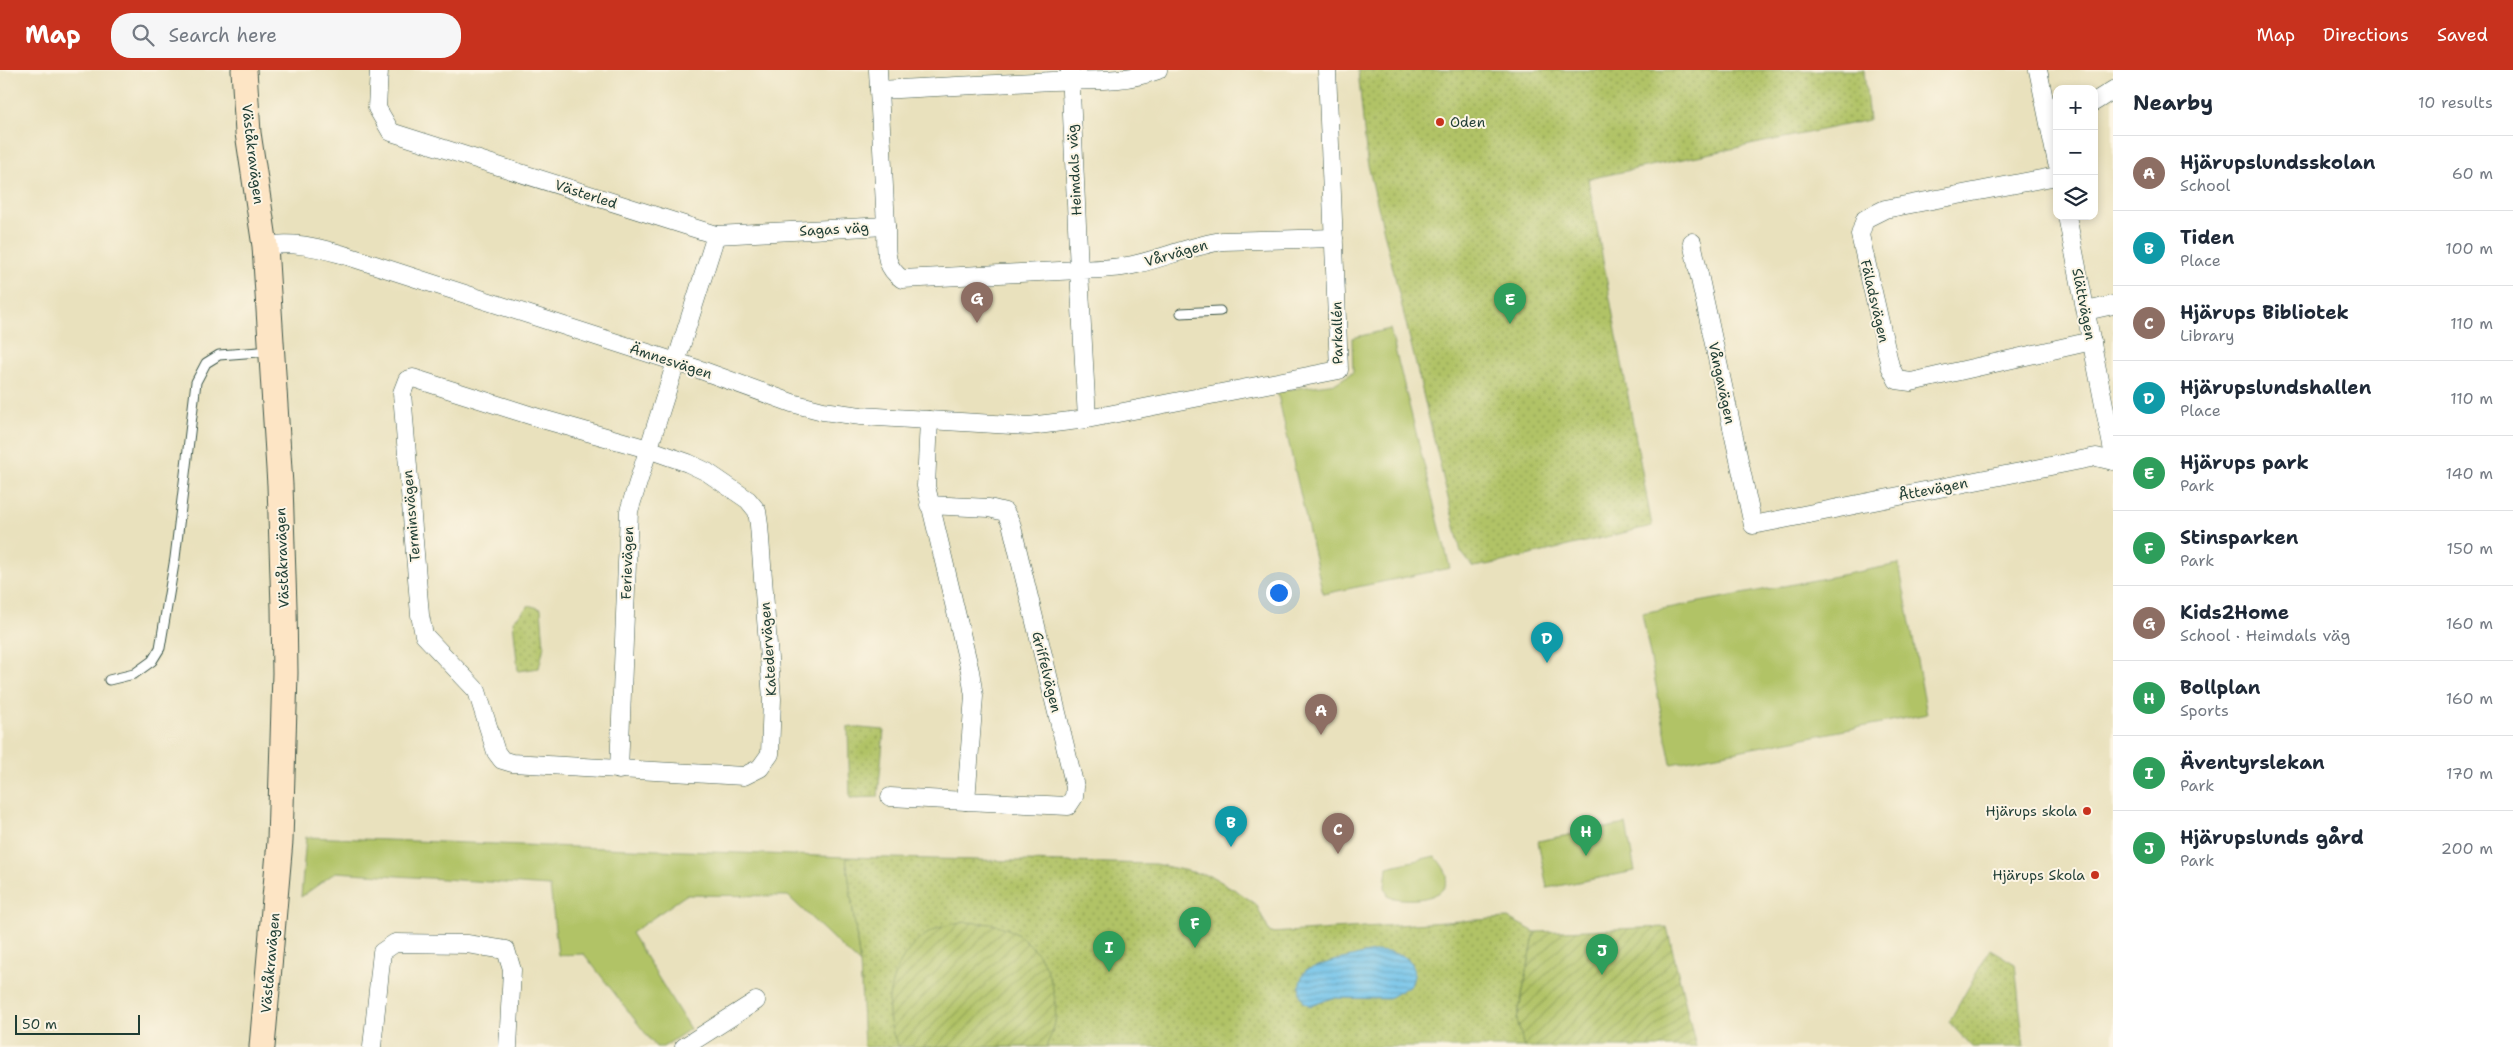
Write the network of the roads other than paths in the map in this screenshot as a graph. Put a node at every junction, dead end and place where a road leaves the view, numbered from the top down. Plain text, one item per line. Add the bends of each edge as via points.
1 (244, 70) edge
2 (379, 70) edge
3 (878, 70) edge
4 (1158, 70) edge
5 (1327, 70) edge
6 (2038, 70) edge
7 (1070, 75) edge
8 (879, 90) junction
9 (2113, 90) edge
10 (2098, 99) edge
11 (2053, 124) edge
12 (2053, 177) edge
13 (2068, 220) edge
14 (886, 226) junction
15 (716, 235) junction
16 (1334, 238) junction
17 (1692, 242) dead end
18 (265, 246) junction
19 (1079, 270) junction
20 (2113, 305) edge
21 (2086, 311) junction
22 (1220, 312) dead end
23 (1181, 313) dead end
24 (2092, 341) junction
25 (272, 351) junction
26 (676, 362) junction
27 (1087, 419) junction
28 (929, 420) junction
29 (648, 449) junction
30 (2113, 452) edge
31 (2113, 461) edge
32 (930, 505) junction
33 (1753, 525) joint
34 (109, 680) dead end
35 (620, 770) junction
36 (890, 797) dead end
37 (966, 802) junction
38 (756, 1001) dead end
39 (262, 1047) edge
40 (372, 1047) edge
41 (508, 1047) edge
42 (684, 1047) edge

1 - 18 street, Väståkravägen via 248,133
2 - 15 street, Västerled via 377,108 391,132
3 - 8 street, Sagas väg
4 - 7 street via 1135,78
5 - 16 street, Parkallén
6 - 11 street
7 - 8 street
7 - 19 street, Heimdals väg
8 - 14 street, Sagas väg
9 - 10 street
12 - 24 street, Fäladsvägen via 1885,209 1865,219 1860,235 1890,366 1897,380 1911,382
13 - 21 street, Slättvägen
14 - 15 street, Sagas väg
14 - 19 street via 888,264 892,272 902,279
15 - 26 street
16 - 19 street, Vårvägen via 1205,243 1118,268
16 - 27 street, Parkallén via 1339,370
17 - 33 street, Vångavägen
18 - 25 street, Väståkravägen
18 - 26 street, Ämnesvägen via 304,244
19 - 27 street, Heimdals väg
20 - 21 street
21 - 24 street, Slättvägen
22 - 23 lane
24 - 30 street, Slättvägen
25 - 34 lane via 219,355 206,363 196,382 175,558 160,648 152,661 134,674
25 - 39 street, Väståkravägen via 285,674 280,841
26 - 28 street, Ämnesvägen via 824,411
26 - 29 street, Ferievägen
27 - 28 street, Ämnesvägen via 1029,426
28 - 32 street via 926,486
29 - 35 street, Ferievägen via 628,511
29 - 35 street, Katedervägen via 706,472 748,500 757,511 772,699 770,754 760,768 744,776
29 - 35 street, Terminsvägen via 542,419 422,379 407,380 402,393 424,635 477,691 496,752 502,760
31 - 33 street, Åttevägen via 2096,457
32 - 37 street via 974,696
32 - 37 street, Griffelvägen via 989,508 1005,512 1011,523 1075,787 1074,797 1068,806
36 - 37 street, Griffelvägen
38 - 42 street
40 - 41 street via 382,952 395,943 467,944 506,950 512,970

